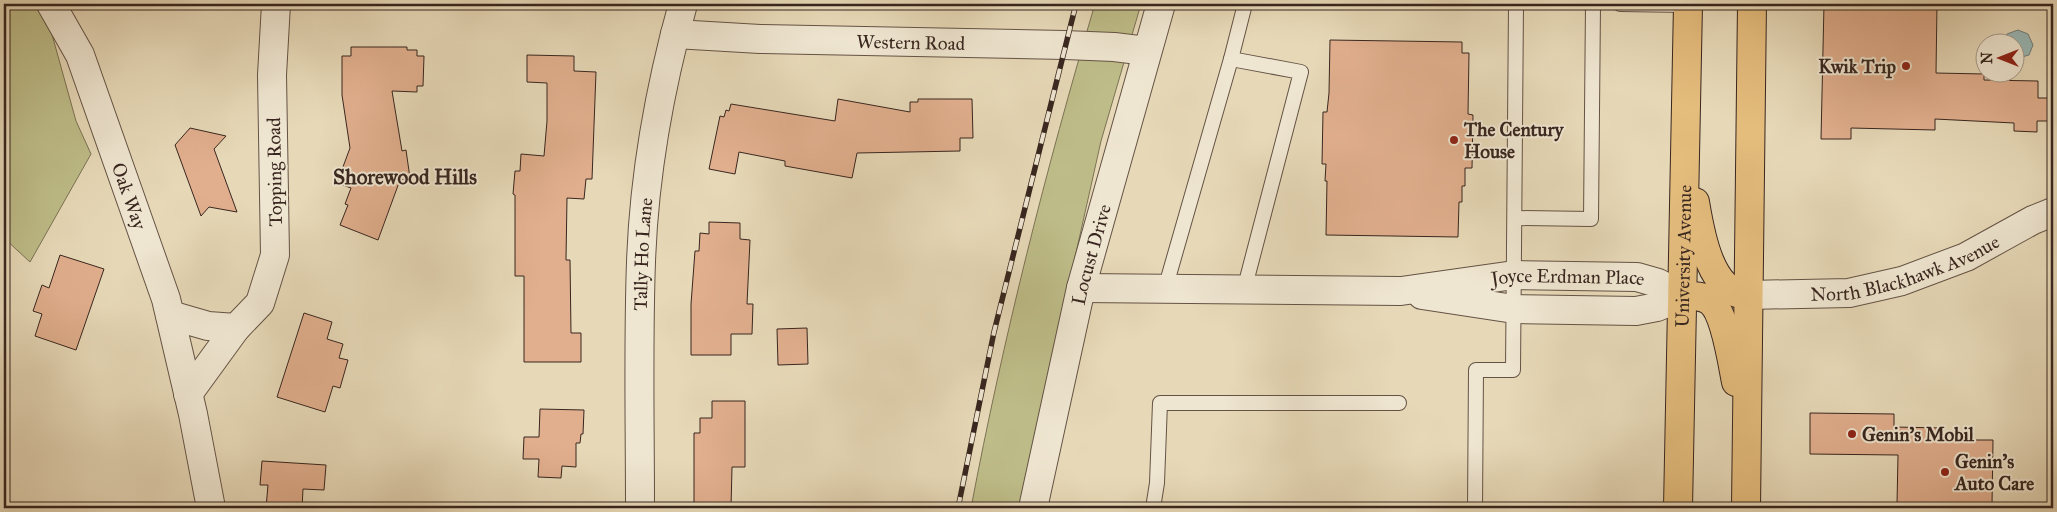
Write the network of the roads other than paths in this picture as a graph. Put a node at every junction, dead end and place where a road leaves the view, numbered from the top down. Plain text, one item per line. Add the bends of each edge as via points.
1 (51, 4) edge
2 (276, 4) edge
3 (683, 4) edge
4 (1161, 4) edge
5 (1245, 4) edge
6 (1516, 4) edge
7 (1593, 4) edge
8 (1620, 4) edge
9 (1688, 4) edge
10 (1752, 4) edge
11 (675, 34) junction
12 (1147, 51) junction
13 (1231, 59) junction
14 (1686, 139) junction
15 (2053, 212) edge
16 (1514, 218) junction
17 (1514, 275) junction
18 (1081, 288) junction
19 (1165, 289) junction
20 (1244, 290) junction
21 (1401, 291) junction
22 (1748, 295) junction
23 (1683, 296) junction
24 (1514, 309) junction
25 (170, 315) junction
26 (236, 328) junction
27 (188, 394) junction
28 (1399, 403) dead end
29 (1746, 428) junction
30 (211, 508) edge
31 (640, 508) edge
32 (1034, 508) edge
33 (1153, 508) edge
34 (1475, 508) edge
35 (1678, 508) edge
36 (1746, 508) edge

1 - 25 street, Oak Way via 80,55
2 - 26 street, Topping Road via 272,75 275,255 260,304
3 - 11 street, Tally Ho Lane
4 - 12 street, Locust Drive
5 - 13 lane
6 - 16 lane
7 - 16 lane via 1591,219
8 - 9 lane
9 - 14 main road, University Avenue
10 - 22 main road
11 - 12 street, Western Road via 1065,44
11 - 31 street, Tally Ho Lane via 662,89 647,184 641,261
12 - 18 street, Locust Drive
13 - 19 lane
13 - 20 lane via 1301,72
14 - 22 main road via 1700,227 1715,274 1727,290
14 - 23 main road, University Avenue
15 - 22 street, North Blackhawk Avenue via 1966,257 1902,281 1849,293
16 - 17 lane
17 - 21 street, Joyce Erdman Place
17 - 23 street, Joyce Erdman Place via 1637,277
17 - 24 lane
18 - 19 street, Joyce Erdman Place
18 - 32 street, Locust Drive
19 - 20 street, Joyce Erdman Place
20 - 21 street, Joyce Erdman Place
21 - 24 street, Joyce Erdman Place
22 - 29 main road
23 - 24 street, Joyce Erdman Place via 1657,307 1636,311
23 - 29 main road via 1710,301 1718,310
23 - 35 main road, University Avenue
24 - 34 lane via 1513,370 1476,370
25 - 26 street via 208,326
25 - 27 street, Oak Way
26 - 27 street, Topping Road
27 - 30 street, Oak Way
28 - 33 lane via 1160,403
29 - 36 main road

